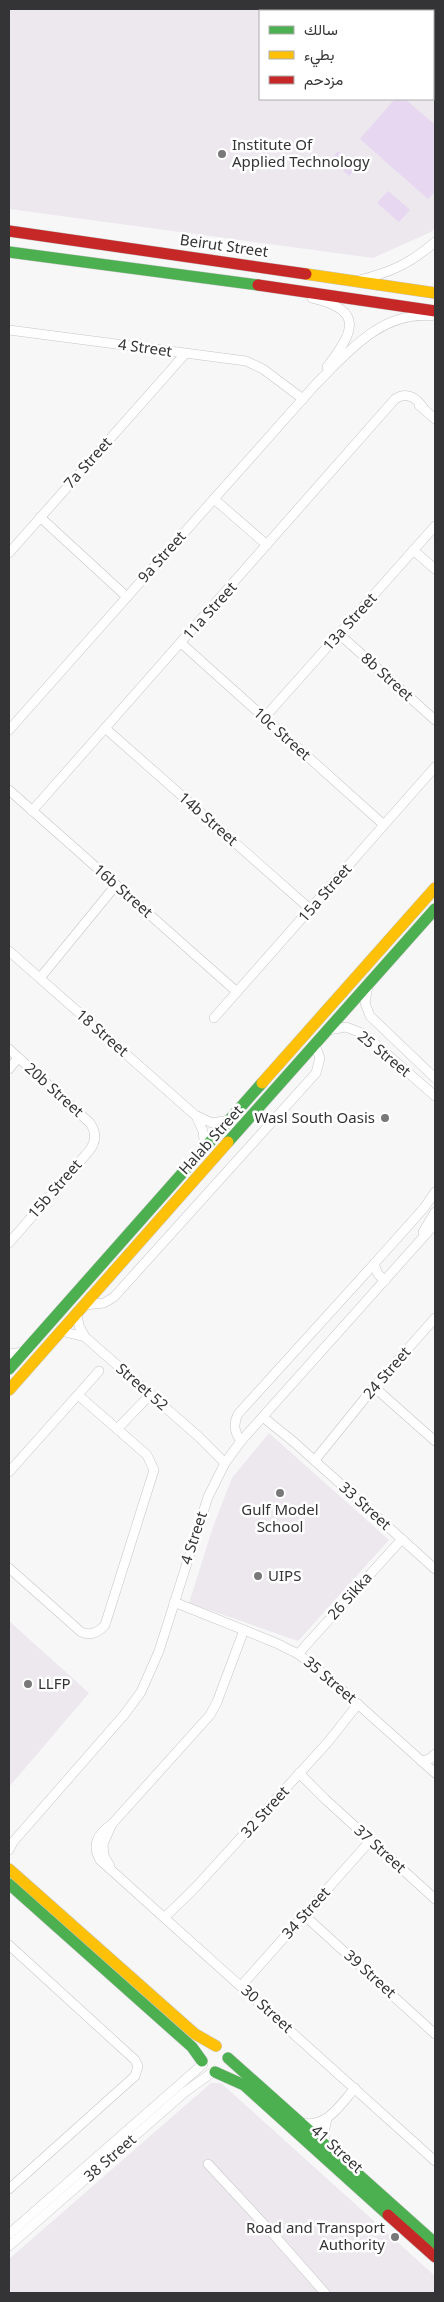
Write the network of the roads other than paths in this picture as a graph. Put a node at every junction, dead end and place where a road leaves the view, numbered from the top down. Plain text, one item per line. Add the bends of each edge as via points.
1 (9, 231) edge
2 (435, 242) edge
3 (9, 252) edge
4 (358, 280) junction
5 (282, 288) junction
6 (435, 293) edge
7 (435, 311) edge
8 (435, 316) edge
9 (9, 330) edge
10 (170, 352) junction
11 (185, 354) junction
12 (168, 373) junction
13 (316, 384) junction
14 (301, 401) junction
15 (435, 419) edge
16 (214, 498) junction
17 (40, 517) junction
18 (435, 526) edge
19 (267, 546) junction
20 (414, 550) junction
21 (9, 553) edge
22 (435, 569) edge
23 (129, 595) junction
24 (339, 634) junction
25 (180, 643) junction
26 (264, 718) junction
27 (435, 720) edge
28 (105, 728) junction
29 (9, 730) edge
30 (435, 768) edge
31 (9, 790) edge
32 (32, 811) junction
33 (384, 825) junction
34 (116, 885) junction
35 (435, 888) edge
36 (310, 909) junction
37 (435, 909) edge
38 (9, 951) edge
39 (37, 976) junction
40 (370, 982) junction
41 (237, 992) junction
42 (214, 1018) dead end
43 (327, 1030) junction
44 (315, 1045) junction
45 (9, 1050) edge
46 (18, 1058) junction
47 (9, 1069) edge
48 (435, 1078) edge
49 (435, 1096) edge
50 (195, 1115) junction
51 (230, 1120) junction
52 (95, 1133) joint
53 (205, 1148) junction
54 (435, 1192) edge
55 (435, 1212) edge
56 (435, 1224) edge
57 (9, 1243) edge
58 (409, 1254) junction
59 (374, 1264) junction
60 (364, 1275) junction
61 (383, 1283) junction
62 (81, 1309) junction
63 (435, 1318) edge
64 (61, 1331) junction
65 (85, 1337) junction
66 (24, 1352) junction
67 (9, 1354) edge
68 (9, 1369) edge
69 (99, 1371) dead end
70 (374, 1386) junction
71 (9, 1390) edge
72 (150, 1394) junction
73 (78, 1395) junction
74 (265, 1415) junction
75 (117, 1429) junction
76 (241, 1441) junction
77 (435, 1441) edge
78 (312, 1458) junction
79 (227, 1460) junction
80 (9, 1472) edge
81 (402, 1538) junction
82 (9, 1568) edge
83 (435, 1569) edge
84 (173, 1605) junction
85 (242, 1629) junction
86 (298, 1654) junction
87 (360, 1706) junction
88 (435, 1754) edge
89 (421, 1760) junction
90 (435, 1774) edge
91 (297, 1776) junction
92 (370, 1841) junction
93 (10, 1846) edge
94 (9, 1868) edge
95 (9, 1884) edge
96 (435, 1899) edge
97 (304, 1915) junction
98 (167, 1919) junction
99 (9, 1945) edge
100 (241, 1986) junction
101 (435, 2034) edge
102 (216, 2046) junction
103 (228, 2058) junction
104 (202, 2062) junction
105 (214, 2072) junction
106 (356, 2088) junction
107 (327, 2119) junction
108 (302, 2123) junction
109 (325, 2144) junction
110 (423, 2149) junction
111 (435, 2155) edge
112 (435, 2161) edge
113 (208, 2164) dead end
114 (9, 2189) edge
115 (9, 2234) edge
116 (435, 2243) edge
117 (9, 2246) edge
118 (435, 2257) edge
119 (325, 2293) edge

1 - 4 street, Beirut Street
2 - 4 street via 396,270
3 - 5 street
4 - 6 street, Beirut Street
5 - 7 street
5 - 13 street, 9a Street via 336,304 347,317 350,328 347,339
8 - 13 street, 9a Street via 407,316 381,327
9 - 10 street, 4 Street
10 - 11 street, 4 Street
10 - 12 street via 172,360
11 - 12 street, 7a Street
11 - 14 street, 4 Street via 246,361 276,379
12 - 17 street, 7a Street
13 - 14 street, 9a Street
14 - 16 street, 9a Street
15 - 19 street, 11a Street via 414,402 397,403 387,410
16 - 19 street
16 - 23 street, 9a Street
17 - 21 street, 7a Street
17 - 23 street
18 - 20 street, 13a Street
19 - 25 street, 11a Street
20 - 22 street
20 - 24 street, 13a Street
23 - 29 street, 9a Street
24 - 26 street, 13a Street
24 - 27 street, 8b Street
25 - 26 street, 10c Street
25 - 28 street, 11a Street
26 - 33 street, 10c Street
28 - 32 street, 11a Street
28 - 36 street, 14b Street
30 - 33 street, 15a Street
31 - 32 street, 16b Street
32 - 34 street, 16b Street
33 - 36 street, 15a Street
34 - 39 street
34 - 41 street, 16b Street
35 - 51 street, Halab Street
36 - 41 street, 15a Street
37 - 40 street, Halab Street
38 - 39 street, 18 Street
39 - 50 street, 18 Street
40 - 43 street, Halab Street
40 - 48 street, 25 Street via 365,1003 370,1016
41 - 42 street, 15a Street
43 - 44 street, Halab Street
43 - 49 street, 25 Street via 346,1027 364,1034
44 - 62 street, Halab Street
44 - 62 street via 320,1058 316,1073 114,1297
45 - 46 street, 20b Street
46 - 47 street
46 - 52 street, 20b Street via 90,1123
50 - 51 street, 18 Street via 212,1122
50 - 53 street, 18 Street via 203,1130
51 - 53 street, Halab Street
52 - 57 street, 15b Street via 89,1151
53 - 66 street, Halab Street
54 - 59 street
55 - 58 street, 4 Street
56 - 58 street, 4 Street
58 - 61 street, 4 Street
59 - 60 street
59 - 61 street
60 - 61 street
60 - 76 street via 238,1414 235,1431
61 - 74 street, 4 Street
62 - 64 street, Halab Street
62 - 65 street via 79,1326
63 - 70 street, 24 Street
64 - 65 street, Street 52
64 - 71 street, Halab Street
65 - 72 street, Street 52
66 - 67 street
66 - 68 street, Halab Street
69 - 73 street
70 - 77 street
70 - 78 street, 24 Street
72 - 75 street
72 - 79 street, Street 52
73 - 75 street
73 - 80 street
74 - 76 street, 4 Street
74 - 78 street, 33 Street
75 - 82 street via 147,1455 154,1470 102,1628 92,1634 81,1632
76 - 79 street, 4 Street
78 - 81 street, 33 Street
79 - 84 street, 4 Street via 204,1509
81 - 83 street, 33 Street
81 - 86 street, 26 Sikka
84 - 85 street, 35 Street
84 - 93 street, 4 Street via 155,1662 135,1701
85 - 86 street, 35 Street
85 - 98 street, 30 Street via 210,1715 112,1824 99,1834 95,1844 100,1860
86 - 87 street, 35 Street
87 - 89 street, 35 Street
87 - 91 street, 32 Street
88 - 89 street via 430,1759
89 - 90 street, 35 Street
91 - 92 street, 37 Street
91 - 98 street, 32 Street
92 - 96 street, 37 Street
92 - 97 street, 34 Street
94 - 102 street via 194,2034
95 - 104 street via 192,2046
97 - 100 street, 34 Street
97 - 101 street, 39 Street
98 - 100 street, 30 Street
99 - 114 street via 138,2066 135,2076
100 - 106 street, 30 Street
102 - 103 street via 223,2049
102 - 104 street via 206,2050
103 - 105 street via 224,2068
103 - 108 street, 41 Street
104 - 105 street
104 - 115 street, 38 Street
105 - 117 street, 38 Street via 192,2086
105 - 118 street, 41 Street via 244,2085
106 - 107 street
106 - 110 street, 30 Street
107 - 108 street via 315,2124
107 - 109 street
108 - 109 street, 41 Street
109 - 116 street, 41 Street
110 - 111 street, 30 Street
110 - 112 street, 30 Street
113 - 119 street

